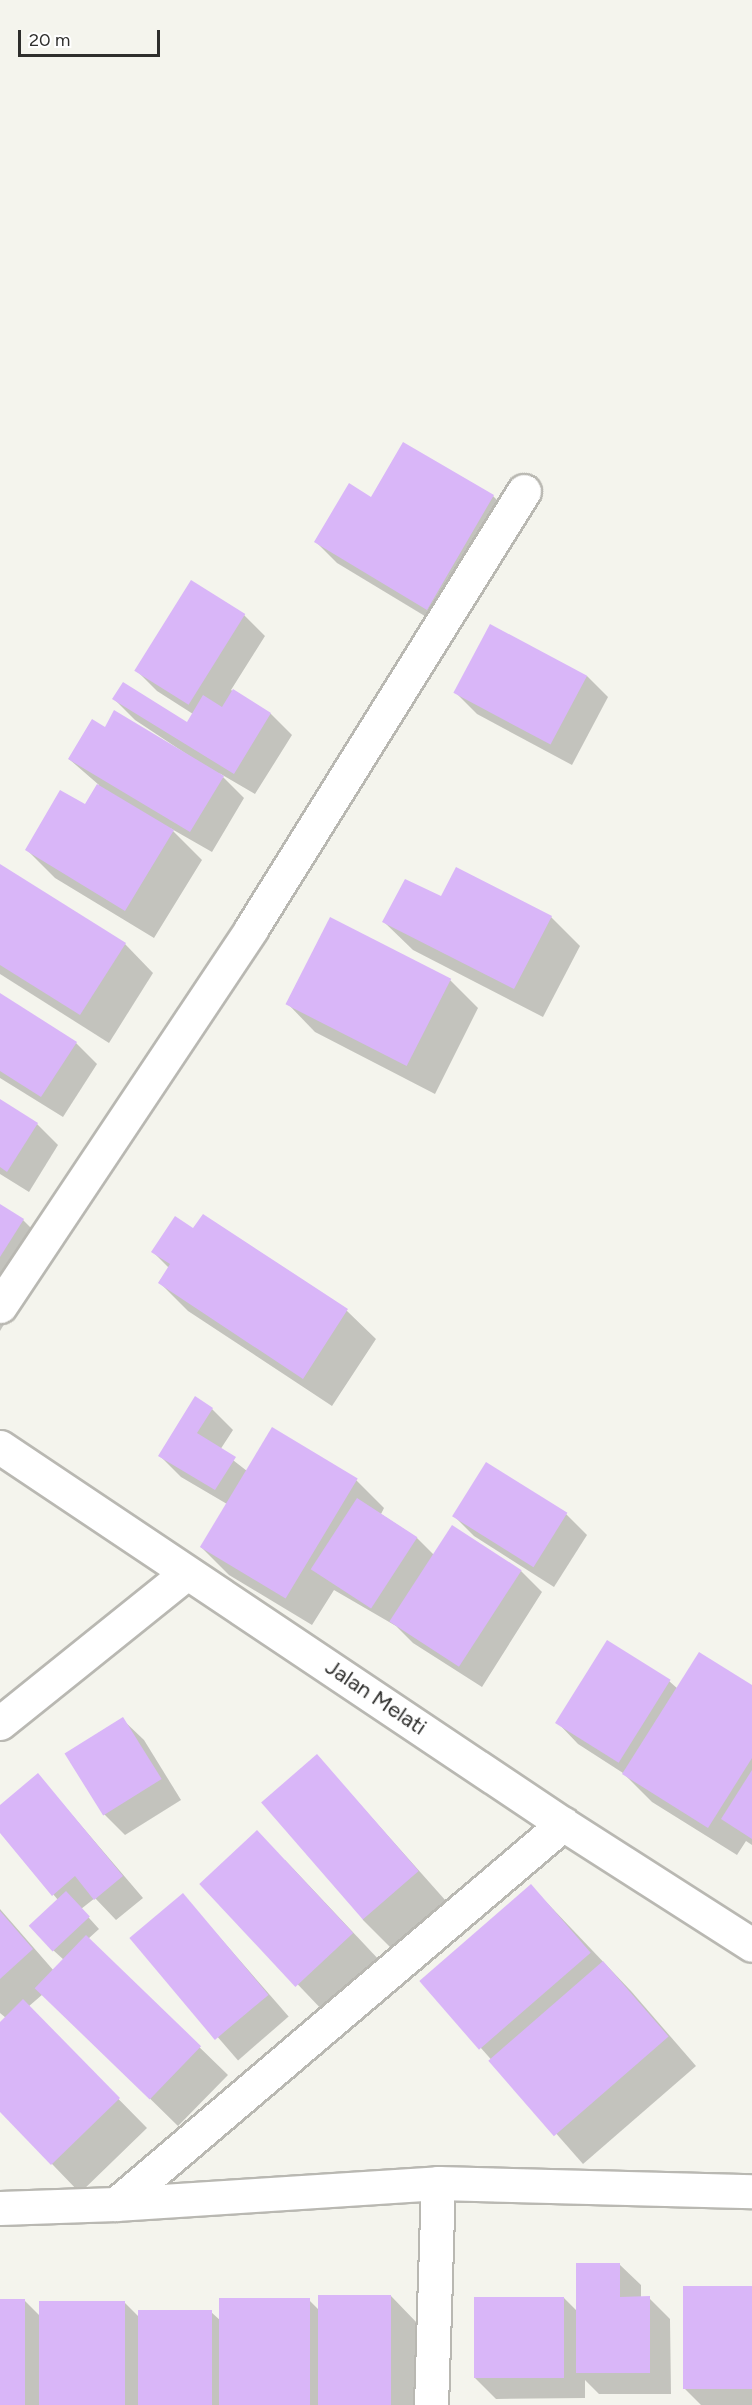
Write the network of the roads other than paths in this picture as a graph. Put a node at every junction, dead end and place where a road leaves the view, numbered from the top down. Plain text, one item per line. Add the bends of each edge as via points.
1 (524, 491) dead end
2 (0, 1306) edge
3 (0, 1447) edge
4 (185, 1574) junction
5 (0, 1723) edge
6 (563, 1824) junction
7 (752, 1945) edge
8 (438, 2183) junction
9 (752, 2191) edge
10 (116, 2204) junction
11 (0, 2208) edge
12 (431, 2405) edge

1 - 2 street via 251,929
3 - 4 street, Jalan Melati
4 - 5 street
4 - 6 street, Jalan Melati via 336,1669
6 - 7 street, Jalan Melati
6 - 10 street
8 - 9 street
8 - 10 street
8 - 12 street
10 - 11 street

